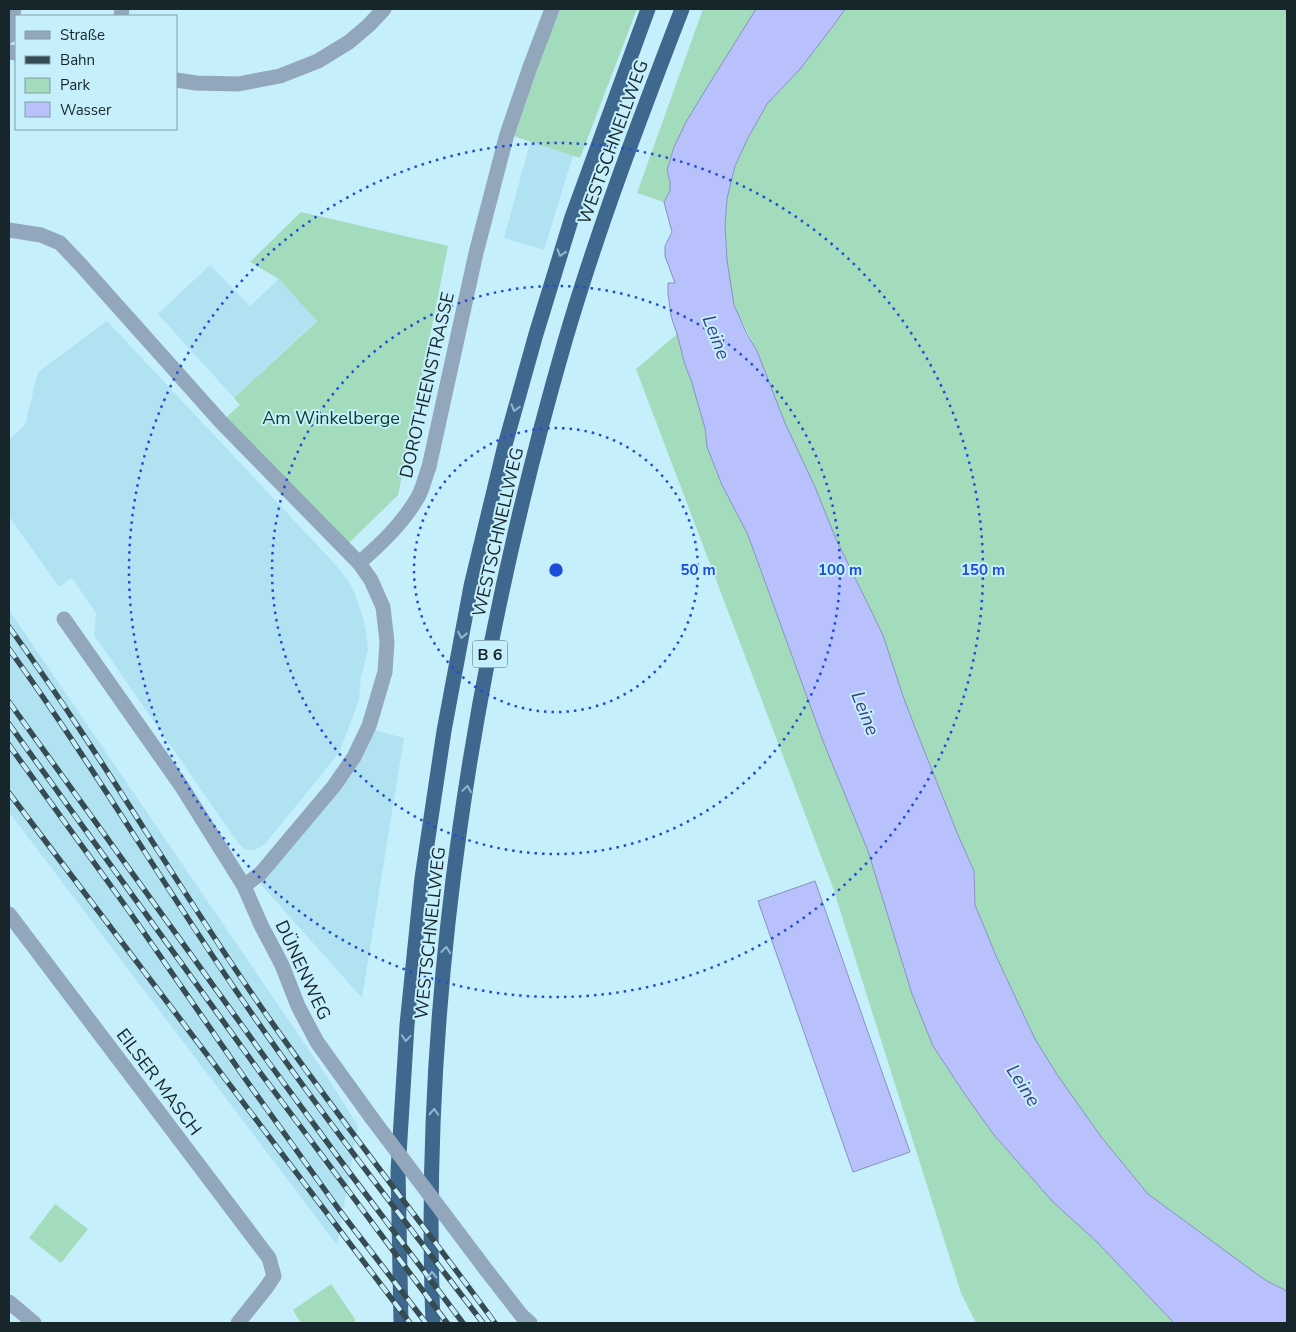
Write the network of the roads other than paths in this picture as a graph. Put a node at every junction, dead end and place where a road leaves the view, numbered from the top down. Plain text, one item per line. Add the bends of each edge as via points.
1 (14, 9) edge
2 (384, 9) edge
3 (552, 9) edge
4 (648, 9) edge
5 (682, 9) edge
6 (9, 36) edge
7 (178, 80) edge
8 (9, 230) edge
9 (360, 563) junction
10 (64, 619) dead end
11 (244, 886) junction
12 (9, 914) edge
13 (9, 1302) edge
14 (34, 1323) edge
15 (238, 1323) edge
16 (401, 1323) edge
17 (433, 1323) edge
18 (530, 1323) edge

1 - 6 street
2 - 7 street via 349,42 318,61 280,76 238,84
3 - 9 street, DOROTHEENSTRASSE via 507,134 419,495 404,519
4 -> 16 highway, WESTSCHNELLWEG / B 6 via 572,218 536,334 471,586 444,731 422,878 407,1025 398,1171
17 -> 5 highway, WESTSCHNELLWEG / B 6 via 431,1165 438,1029 453,882 475,734 505,582 535,452 566,339 601,227
8 - 9 street via 41,235 60,243 221,422
9 - 11 street via 383,607 387,642 385,672 369,726 354,757 334,786 261,874
10 - 11 street, DÜNENWEG via 182,787
11 - 18 street, DÜNENWEG, bridge via 317,1042 487,1271
12 - 15 street, EILSER MASCH via 269,1258 274,1276
13 - 14 street

